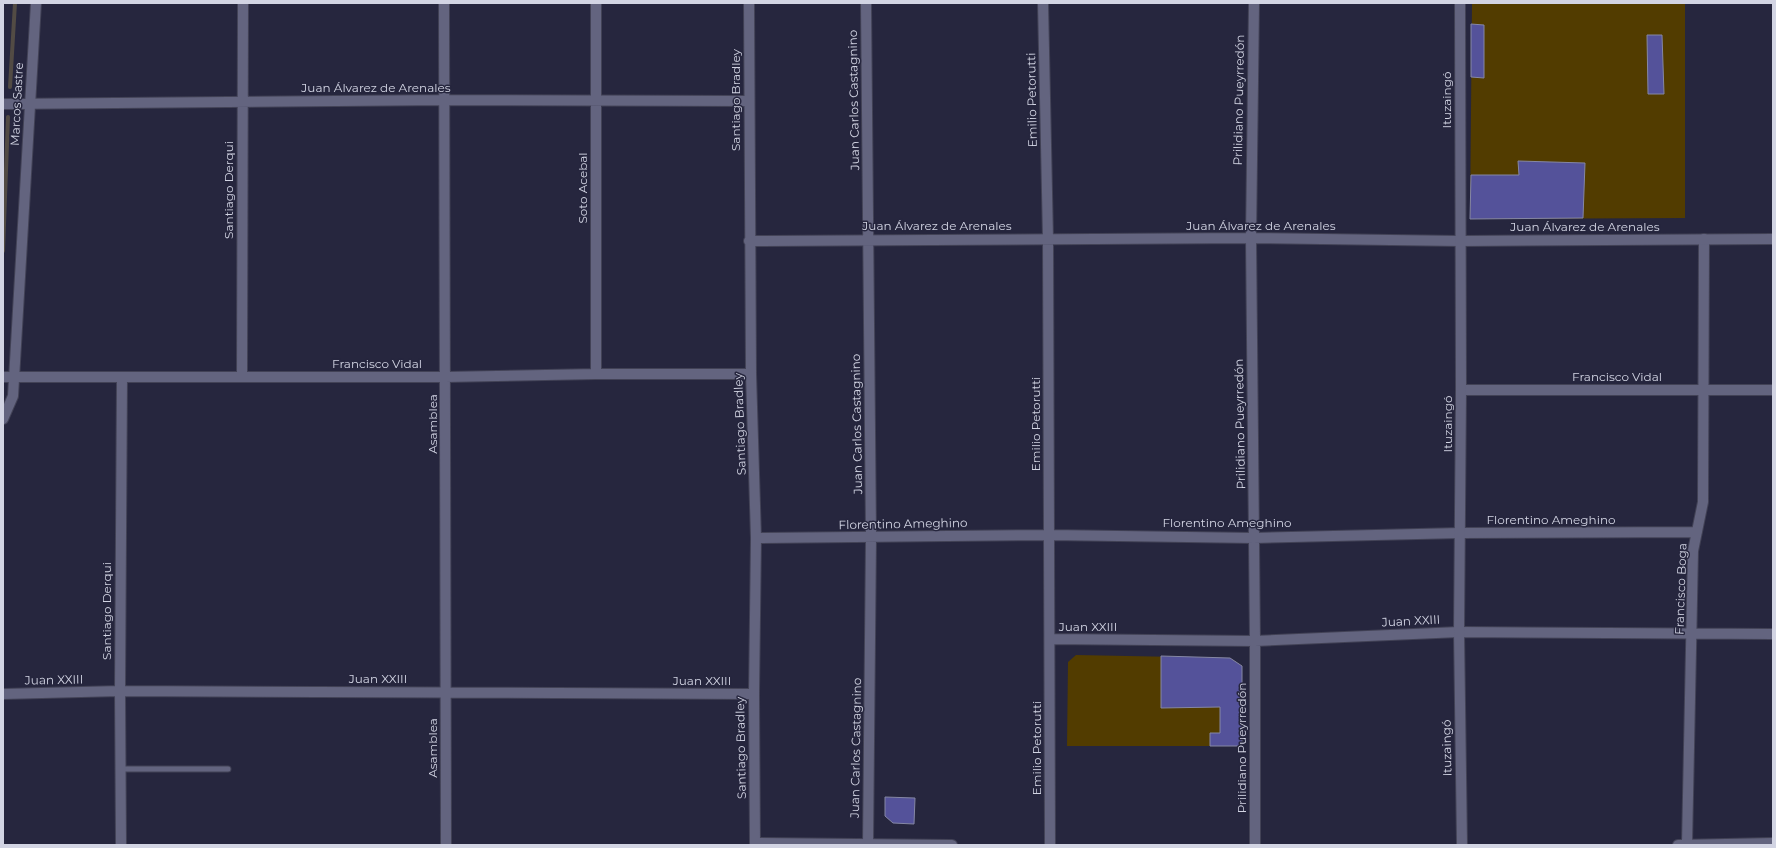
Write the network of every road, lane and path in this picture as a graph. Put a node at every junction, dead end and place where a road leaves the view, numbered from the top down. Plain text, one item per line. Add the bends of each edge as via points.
1 (36, 3) edge
2 (243, 3) edge
3 (444, 3) edge
4 (596, 3) edge
5 (749, 3) edge
6 (866, 3) edge
7 (1043, 3) edge
8 (1254, 3) edge
9 (1460, 3) edge
10 (445, 100) junction
11 (596, 101) junction
12 (749, 101) junction
13 (243, 102) junction
14 (3, 104) edge
15 (29, 105) junction
16 (1251, 238) junction
17 (868, 239) junction
18 (1704, 239) junction
19 (1773, 239) edge
20 (1048, 240) junction
21 (749, 241) junction
22 (1460, 241) junction
23 (596, 374) junction
24 (751, 374) junction
25 (242, 377) junction
26 (446, 377) junction
27 (3, 378) edge
28 (14, 378) junction
29 (122, 378) junction
30 (1461, 390) junction
31 (1704, 390) junction
32 (1773, 390) edge
33 (3, 419) edge
34 (1697, 532) junction
35 (1460, 533) junction
36 (1050, 535) junction
37 (872, 537) junction
38 (756, 538) junction
39 (1254, 538) junction
40 (1459, 632) junction
41 (1692, 634) junction
42 (1773, 634) edge
43 (1050, 639) junction
44 (1255, 641) junction
45 (120, 691) junction
46 (446, 692) junction
47 (3, 694) edge
48 (754, 694) junction
49 (120, 769) junction
50 (228, 769) dead end
51 (1773, 843) edge
52 (755, 844) edge
53 (121, 845) edge
54 (446, 845) edge
55 (868, 845) edge
56 (952, 845) edge
57 (1050, 845) edge
58 (1255, 845) edge
59 (1462, 845) edge
60 (1678, 845) edge
61 (1687, 845) edge

1 - 15 street, Marcos Sastre
2 - 13 street, Santiago Derqui
3 - 10 street, Asamblea
4 - 11 street, Soto Acebal
5 - 12 street, Santiago Bradley
6 - 17 street, Juan Carlos Castagnino
7 - 20 street, Emilio Petorutti
8 - 16 street, Prilidiano Pueyrredón
9 - 22 street, Ituzaingó
10 - 11 street, Juan Álvarez de Arenales
10 - 13 street, Juan Álvarez de Arenales
10 - 26 street, Asamblea
11 - 12 street, Juan Álvarez de Arenales
11 - 23 street, Soto Acebal
12 - 21 street, Santiago Bradley
13 - 15 street, Juan Álvarez de Arenales
13 - 25 street, Santiago Derqui
14 - 15 street, Juan Álvarez de Arenales
15 - 28 street, Marcos Sastre
16 - 20 street, Juan Álvarez de Arenales
16 - 22 street, Juan Álvarez de Arenales
16 - 39 street, Prilidiano Pueyrredón
17 - 20 street, Juan Álvarez de Arenales
17 - 21 street, Juan Álvarez de Arenales
17 - 37 street, Juan Carlos Castagnino
18 - 19 street, Juan Álvarez de Arenales
18 - 22 street, Juan Álvarez de Arenales
18 - 31 street, Francisco Boga
20 - 36 street, Emilio Petorutti
21 - 24 street, Santiago Bradley
22 - 30 street, Ituzaingó
23 - 24 street, Francisco Vidal
23 - 26 street, Francisco Vidal
24 - 38 street, Santiago Bradley
25 - 26 street, Francisco Vidal
25 - 29 street, Francisco Vidal
26 - 46 street, Asamblea
27 - 28 street, Francisco Vidal
28 - 29 street, Francisco Vidal
28 - 33 street, Marcos Sastre via 13,396
29 - 45 street, Santiago Derqui
30 - 31 street, Francisco Vidal
30 - 35 street, Ituzaingó
31 - 32 street, Francisco Vidal
31 - 34 street, Francisco Boga via 1703,502
34 - 35 street, Florentino Ameghino
34 - 41 street, Francisco Boga via 1693,551
35 - 39 street, Florentino Ameghino
35 - 40 street, Ituzaingó
36 - 37 street, Florentino Ameghino
36 - 39 street, Florentino Ameghino
36 - 43 street, Emilio Petorutti
37 - 38 street, Florentino Ameghino
37 - 55 street, Juan Carlos Castagnino
38 - 48 street, Santiago Bradley
39 - 44 street, Prilidiano Pueyrredón
40 - 41 street, Juan XXIII
40 - 44 street, Juan XXIII
40 - 59 street, Ituzaingó
41 - 42 street, Juan XXIII
41 - 61 street, Francisco Boga
43 - 44 street, Juan XXIII
43 - 57 street, Emilio Petorutti
44 - 58 street, Prilidiano Pueyrredón
45 - 46 street, Juan XXIII
45 - 47 street, Juan XXIII
45 - 49 street, Santiago Derqui
46 - 48 street, Juan XXIII
46 - 54 street, Asamblea
48 - 52 street, Santiago Bradley
49 - 50 lane
49 - 53 street, Santiago Derqui
51 - 61 street
52 - 55 street
55 - 56 street
60 - 61 street

